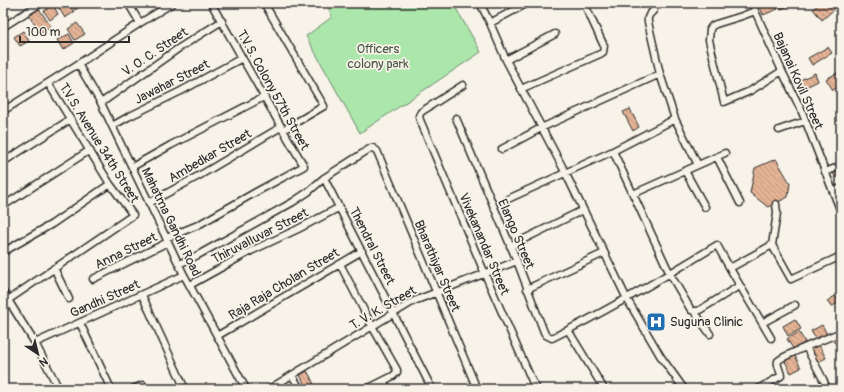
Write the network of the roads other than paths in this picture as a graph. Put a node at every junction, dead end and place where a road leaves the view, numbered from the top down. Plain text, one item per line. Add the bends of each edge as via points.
1 (41, 3) edge
2 (128, 3) edge
3 (173, 3) edge
4 (211, 3) edge
5 (264, 3) edge
6 (480, 3) edge
7 (528, 3) edge
8 (584, 3) edge
9 (653, 3) edge
10 (754, 3) edge
11 (755, 11) junction
12 (222, 21) junction
13 (140, 23) junction
14 (490, 23) junction
15 (3, 27) edge
16 (555, 34) dead end
17 (242, 58) junction
18 (506, 60) junction
19 (78, 64) junction
20 (782, 71) junction
21 (660, 74) junction
22 (48, 83) junction
23 (463, 85) dead end
24 (520, 88) junction
25 (264, 97) junction
26 (101, 103) junction
27 (3, 111) edge
28 (456, 118) dead end
29 (71, 119) junction
30 (675, 119) junction
31 (805, 121) junction
32 (112, 126) junction
33 (542, 128) junction
34 (282, 129) junction
35 (779, 130) dead end
36 (502, 148) dead end
37 (90, 150) junction
38 (612, 151) junction
39 (725, 153) dead end
40 (717, 157) junction
41 (3, 162) edge
42 (698, 165) junction
43 (304, 166) joint
44 (841, 166) edge
45 (132, 167) junction
46 (685, 171) junction
47 (825, 172) junction
48 (565, 173) junction
49 (324, 178) junction
50 (110, 184) junction
51 (841, 188) edge
52 (833, 191) junction
53 (633, 194) junction
54 (508, 199) dead end
55 (150, 203) junction
56 (740, 203) dead end
57 (776, 204) dead end
58 (3, 206) edge
59 (340, 207) junction
60 (704, 207) dead end
61 (583, 210) junction
62 (841, 212) edge
63 (167, 240) junction
64 (772, 245) junction
65 (510, 246) junction
66 (362, 250) junction
67 (3, 252) edge
68 (604, 254) junction
69 (841, 256) edge
70 (517, 261) junction
71 (179, 264) junction
72 (340, 264) junction
73 (54, 268) junction
74 (730, 268) junction
75 (485, 274) junction
76 (670, 274) junction
77 (184, 275) junction
78 (93, 279) dead end
79 (190, 285) junction
80 (739, 286) junction
81 (527, 289) junction
82 (3, 292) edge
83 (437, 292) junction
84 (142, 295) junction
85 (69, 299) dead end
86 (627, 299) junction
87 (8, 300) junction
88 (795, 305) dead end
89 (694, 311) junction
90 (394, 313) junction
91 (80, 323) junction
92 (762, 323) junction
93 (372, 326) junction
94 (568, 330) junction
95 (841, 332) edge
96 (710, 334) dead end
97 (217, 336) junction
98 (771, 338) dead end
99 (35, 343) junction
100 (806, 347) junction
101 (292, 375) junction
102 (383, 381) junction
103 (143, 384) dead end
104 (59, 389) edge
105 (111, 389) edge
106 (133, 389) edge
107 (185, 389) edge
108 (246, 389) edge
109 (269, 389) edge
110 (300, 389) edge
111 (367, 389) edge
112 (388, 389) edge
113 (432, 389) edge
114 (477, 389) edge
115 (537, 389) edge
116 (604, 389) edge
117 (684, 389) edge
118 (758, 389) edge
119 (827, 389) edge

1 - 15 street
2 - 13 street
3 - 13 street
4 - 12 street, T.V.S. Colony 57th Street
5 - 34 street, Ambedkar Street via 324,106
6 - 14 street
7 - 14 street
8 - 24 street via 604,46 603,52
9 - 21 street via 654,10 648,15 648,22
10 - 11 street, Bajanai Kovil Street
11 - 20 street, Bajanai Kovil Street
11 - 20 street via 716,24 710,29 709,40 724,102 750,91
12 - 17 street, T.V.S. Colony 57th Street
12 - 26 street, V. O. C. Street
13 - 19 street
14 - 18 street
16 - 18 street
17 - 25 street, T.V.S. Colony 57th Street
17 - 32 street, Jawahar Street
18 - 24 street
19 - 22 street
19 - 26 street, Mahatma Gandhi Road
20 - 31 street, Bajanai Kovil Street
21 - 30 street
21 - 33 street
22 - 27 street
22 - 29 street, T.V.S. Avenue 34th Street
23 - 75 street, Vivekanandar Street via 419,116
24 - 33 street
25 - 34 street, T.V.S. Colony 57th Street
25 - 45 street
26 - 32 street, Mahatma Gandhi Road
28 - 65 street, Elango Street
29 - 37 street, T.V.S. Avenue 34th Street
29 - 41 street
30 - 38 street
30 - 42 street
31 - 35 street
31 - 47 street, Bajanai Kovil Street
32 - 45 street, Mahatma Gandhi Road
33 - 36 street
33 - 48 street
34 - 43 street, T.V.S. Colony 57th Street
34 - 55 street, Ambedkar Street
37 - 50 street, T.V.S. Avenue 34th Street
37 - 58 street
38 - 48 street
38 - 53 street
39 - 40 street
40 - 42 street
40 - 56 street
42 - 46 street
43 - 63 street, Anna Street
44 - 47 street
45 - 55 street, Mahatma Gandhi Road
46 - 53 street
46 - 60 street
47 - 52 street, Bajanai Kovil Street
48 - 54 street
48 - 61 street
49 - 59 street, Thendral Street
49 - 71 street via 293,202
49 - 83 street, Bharathiyar Street via 371,148 377,151
50 - 67 street via 52,224
50 - 73 street, T.V.S. Avenue 34th Street via 132,215
51 - 52 street
52 - 62 street, Bajanai Kovil Street
53 - 76 street
55 - 63 street, Mahatma Gandhi Road
57 - 64 street
59 - 66 street, Thendral Street
59 - 79 street, Thiruvalluvar Street via 251,251
61 - 65 street
61 - 68 street
63 - 71 street, Mahatma Gandhi Road
63 - 78 street, Anna Street
64 - 69 street via 791,279
64 - 74 street
65 - 70 street, Elango Street
66 - 72 street, Raja Raja Cholan Street
66 - 90 street, Thendral Street
68 - 81 street
68 - 86 street
70 - 75 street, T. V. K. Street
70 - 81 street, Elango Street
71 - 77 street, Mahatma Gandhi Road
72 - 93 street
72 - 97 street, Raja Raja Cholan Street
73 - 85 street
73 - 87 street
74 - 76 street, Elango Street via 717,245
74 - 80 street
75 - 83 street, T. V. K. Street
75 - 115 street, Vivekanandar Street
76 - 86 street, Elango Street
76 - 89 street
77 - 79 street, Mahatma Gandhi Road
77 - 84 street, Gandhi Street
79 - 97 street, Mahatma Gandhi Road
80 - 89 street
80 - 92 street
81 - 94 street, Elango Street via 546,336 552,338
82 - 87 street
83 - 90 street, T. V. K. Street via 414,301
83 - 114 street, Bharathiyar Street
84 - 91 street, Gandhi Street
84 - 107 street
86 - 94 street, Elango Street
86 - 117 street via 660,357
87 - 99 street
88 - 92 street
89 - 96 street
90 - 93 street, T. V. K. Street
90 - 113 street, Thendral Street
91 - 99 street, Gandhi Street
91 - 105 street
92 - 98 street
93 - 101 street, T. V. K. Street
93 - 102 street via 397,370 393,376
94 - 116 street
95 - 100 street
97 - 108 street, Mahatma Gandhi Road
99 - 104 street
100 - 118 street via 780,360 778,365 781,376
100 - 119 street
101 - 109 street, T. V. K. Street
101 - 110 street
102 - 111 street
102 - 112 street
103 - 106 street

